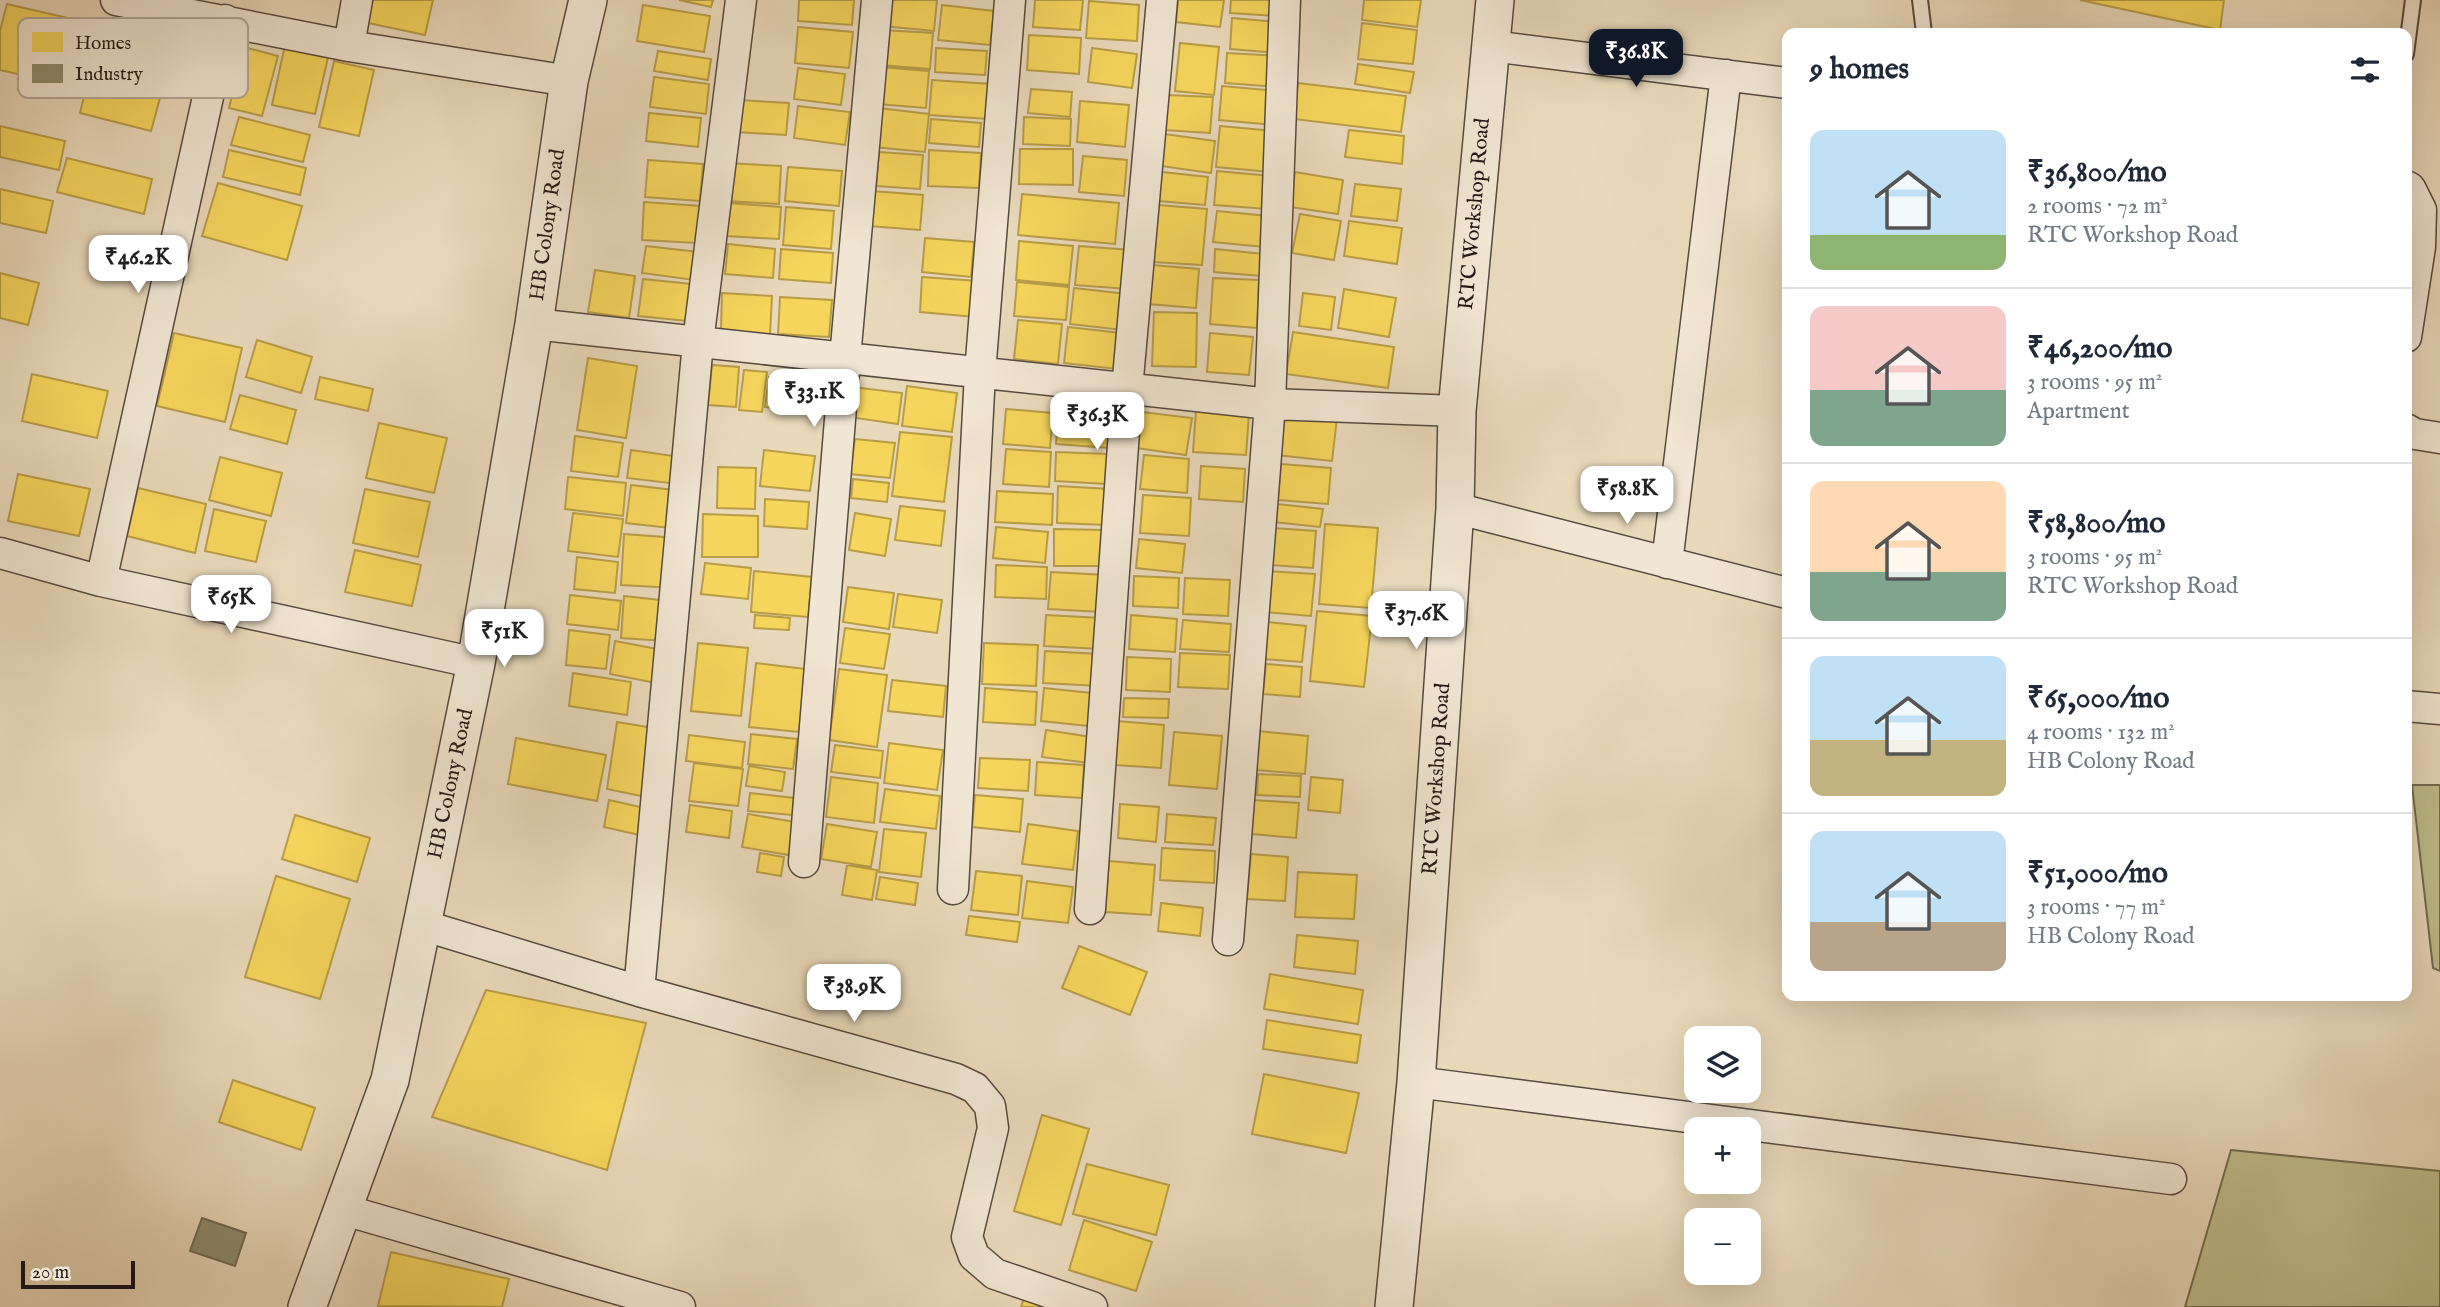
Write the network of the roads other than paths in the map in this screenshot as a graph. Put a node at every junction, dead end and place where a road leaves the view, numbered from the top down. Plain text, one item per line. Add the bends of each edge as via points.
1 (116, 0) edge
2 (357, 0) edge
3 (588, 0) edge
4 (741, 0) edge
5 (877, 0) edge
6 (1010, 0) edge
7 (1162, 0) edge
8 (1285, 0) edge
9 (1495, 0) edge
10 (1920, 0) edge
11 (2413, 0) edge
12 (214, 18) edge
13 (248, 25) edge
14 (1923, 28) edge
15 (2409, 28) edge
16 (349, 46) junction
17 (1491, 46) junction
18 (1726, 75) junction
19 (569, 81) junction
20 (1782, 82) edge
21 (208, 98) edge
22 (2412, 192) edge
23 (2412, 298) edge
24 (534, 324) junction
25 (698, 342) junction
26 (845, 358) junction
27 (980, 373) junction
28 (1127, 389) junction
29 (1270, 404) junction
30 (1457, 411) junction
31 (2412, 432) edge
32 (2440, 438) edge
33 (1455, 508) junction
34 (0, 553) edge
35 (1667, 563) junction
36 (101, 581) junction
37 (1782, 592) edge
38 (476, 663) junction
39 (2412, 707) edge
40 (2440, 709) edge
41 (804, 862) dead end
42 (953, 889) dead end
43 (1090, 909) dead end
44 (422, 925) junction
45 (1228, 940) dead end
46 (639, 991) junction
47 (1416, 1082) junction
48 (2171, 1179) dead end
49 (341, 1209) junction
50 (307, 1307) edge
51 (680, 1307) edge
52 (1092, 1307) edge
53 (1394, 1307) edge

1 - 12 street
2 - 16 street
3 - 19 street, HB Colony Road
4 - 25 street
5 - 26 street
6 - 27 street
7 - 28 street
8 - 29 street
9 - 17 street, RTC Workshop Road
10 - 14 lane
11 - 15 lane
13 - 16 street
16 - 19 street
17 - 18 street
17 - 30 street, RTC Workshop Road
18 - 20 street
18 - 35 street
19 - 24 street, HB Colony Road
21 - 36 street
22 - 23 street via 2421,210
24 - 25 street
24 - 38 street, HB Colony Road
25 - 26 street
25 - 46 street
26 - 27 street
26 - 41 street
27 - 28 street
27 - 42 street
28 - 29 street
28 - 43 street
29 - 30 street
29 - 45 street
30 - 33 street, RTC Workshop Road
31 - 32 street
33 - 35 street
33 - 47 street, RTC Workshop Road
34 - 36 street
35 - 37 street
36 - 38 street
38 - 44 street, HB Colony Road
39 - 40 street
44 - 46 street
44 - 49 street, HB Colony Road via 390,1080
46 - 52 street via 975,1088 990,1106 993,1128 967,1237 974,1256 995,1274
47 - 48 street
47 - 53 street, RTC Workshop Road
49 - 50 street, HB Colony Road
49 - 51 street

